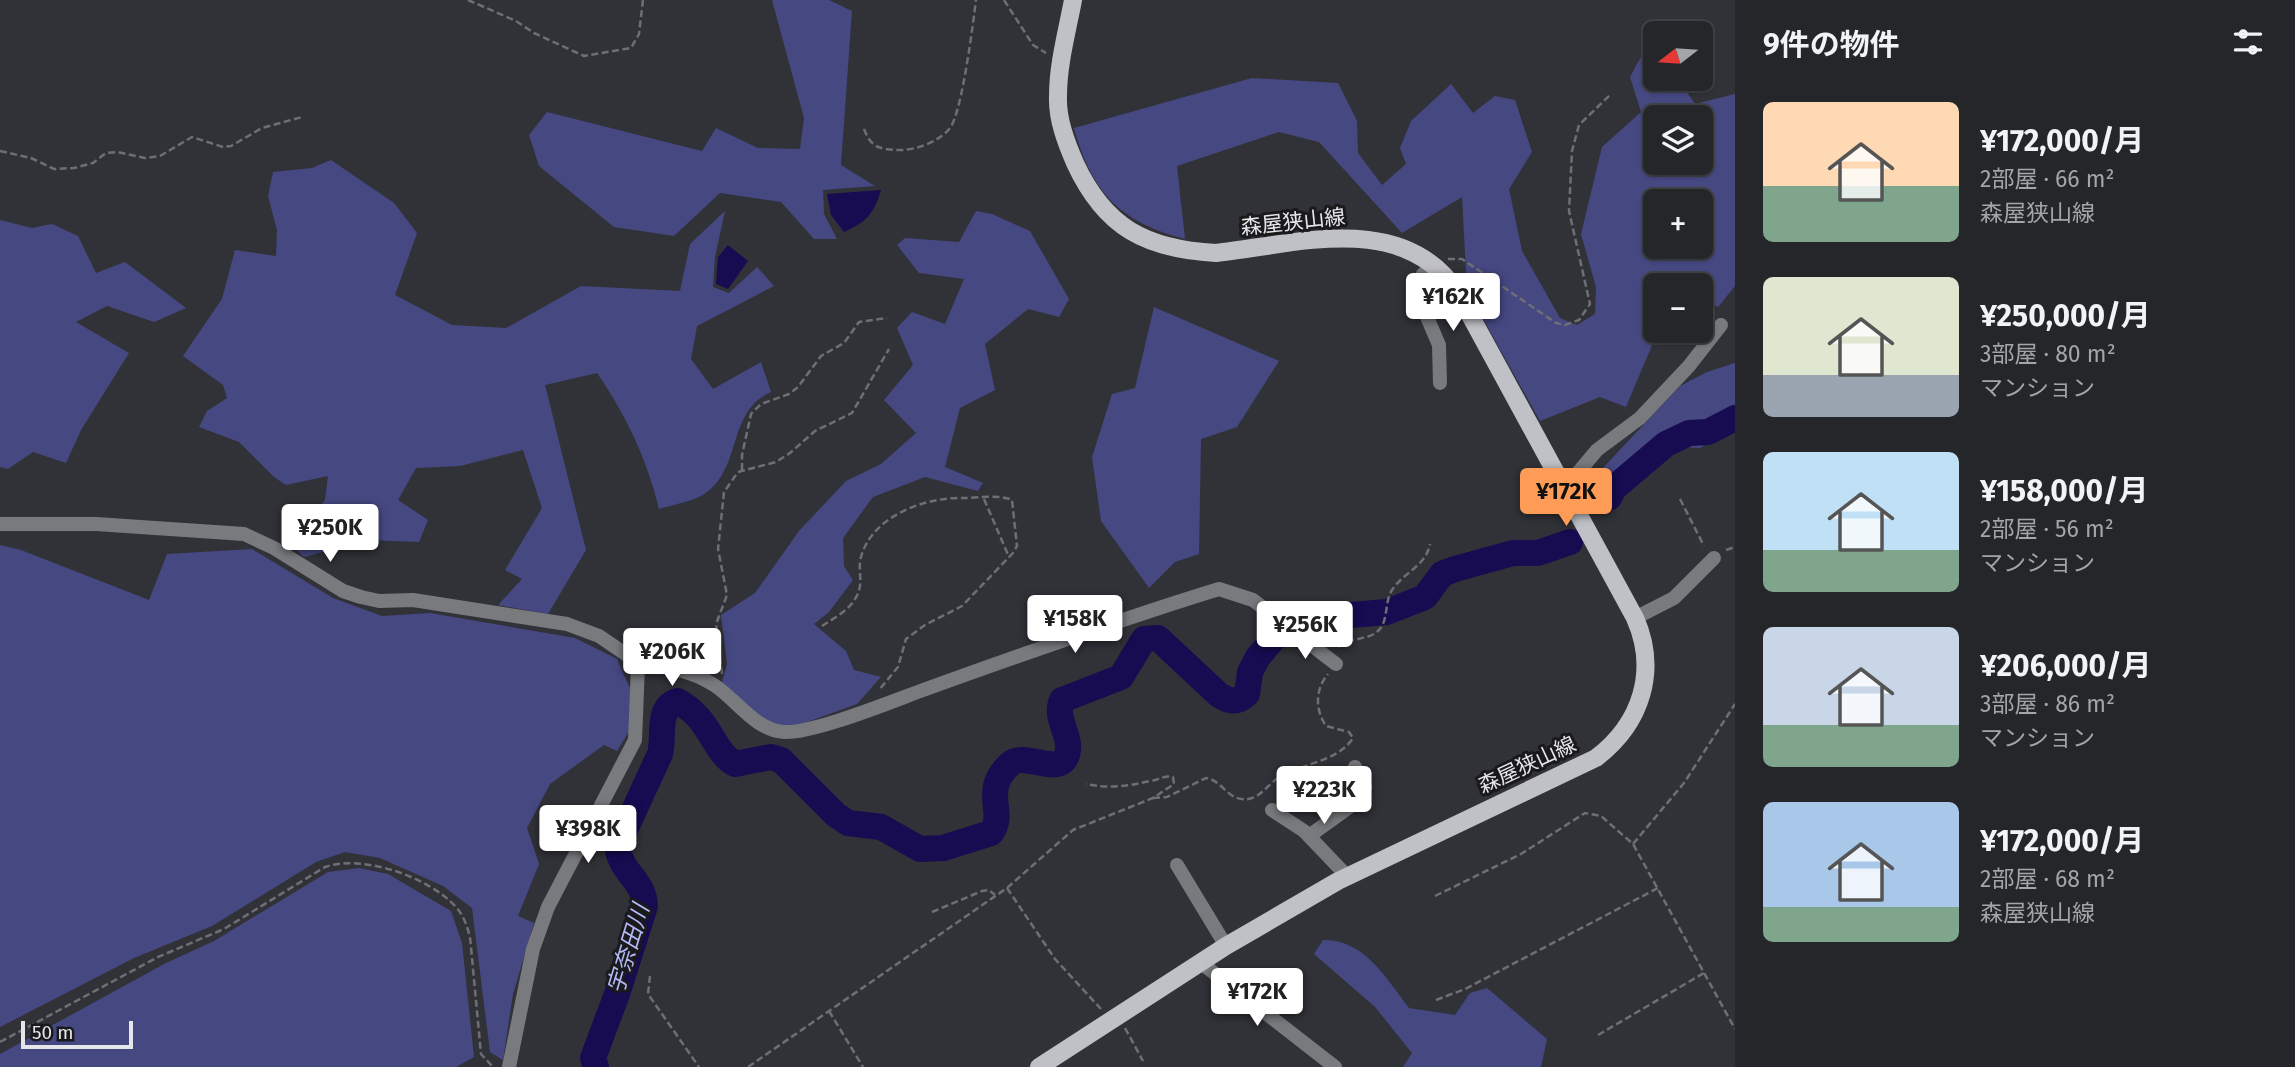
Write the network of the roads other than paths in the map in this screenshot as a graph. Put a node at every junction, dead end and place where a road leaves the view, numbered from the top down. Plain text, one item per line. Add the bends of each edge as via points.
1 (1073, 0) edge
2 (1452, 284) junction
3 (1721, 325) dead end
4 (1440, 383) dead end
5 (1566, 487) junction
6 (0, 524) edge
7 (1714, 558) road end
8 (1635, 618) junction
9 (1332, 660) road end
10 (638, 666) junction
11 (1355, 767) dead end
12 (1272, 810) dead end
13 (1309, 836) junction
14 (1177, 865) dead end
15 (1347, 876) junction
16 (1226, 946) junction
17 (1200, 962) junction
18 (509, 1067) edge
19 (1039, 1067) edge
20 (1335, 1067) edge

1 - 2 main road, 森屋狭山線 via 1058,103 1067,142 1094,198 1131,233 1163,246 1216,253 1352,237 1370,239 1404,247 1436,266
2 - 4 street via 1442,290 1423,274 1427,317 1439,345
2 - 5 main road, 森屋狭山線
3 - 5 street via 1640,418 1597,450
5 - 8 main road, 森屋狭山線
6 - 10 street via 244,534 343,591 379,601 413,600 567,624 599,636
7 - 8 street via 1674,598
8 - 15 main road, 森屋狭山線 via 1647,658 1644,686 1633,716 1606,750
9 - 10 street via 1253,600 1219,589 801,730 774,731 715,686 652,664
10 - 18 street via 635,740 548,907 533,949
11 - 13 street via 1365,787 1359,800
12 - 13 street
13 - 15 street
14 - 16 street
15 - 16 main road, 森屋狭山線
16 - 17 main road, 森屋狭山線
17 - 19 main road, 森屋狭山線
17 - 20 street

